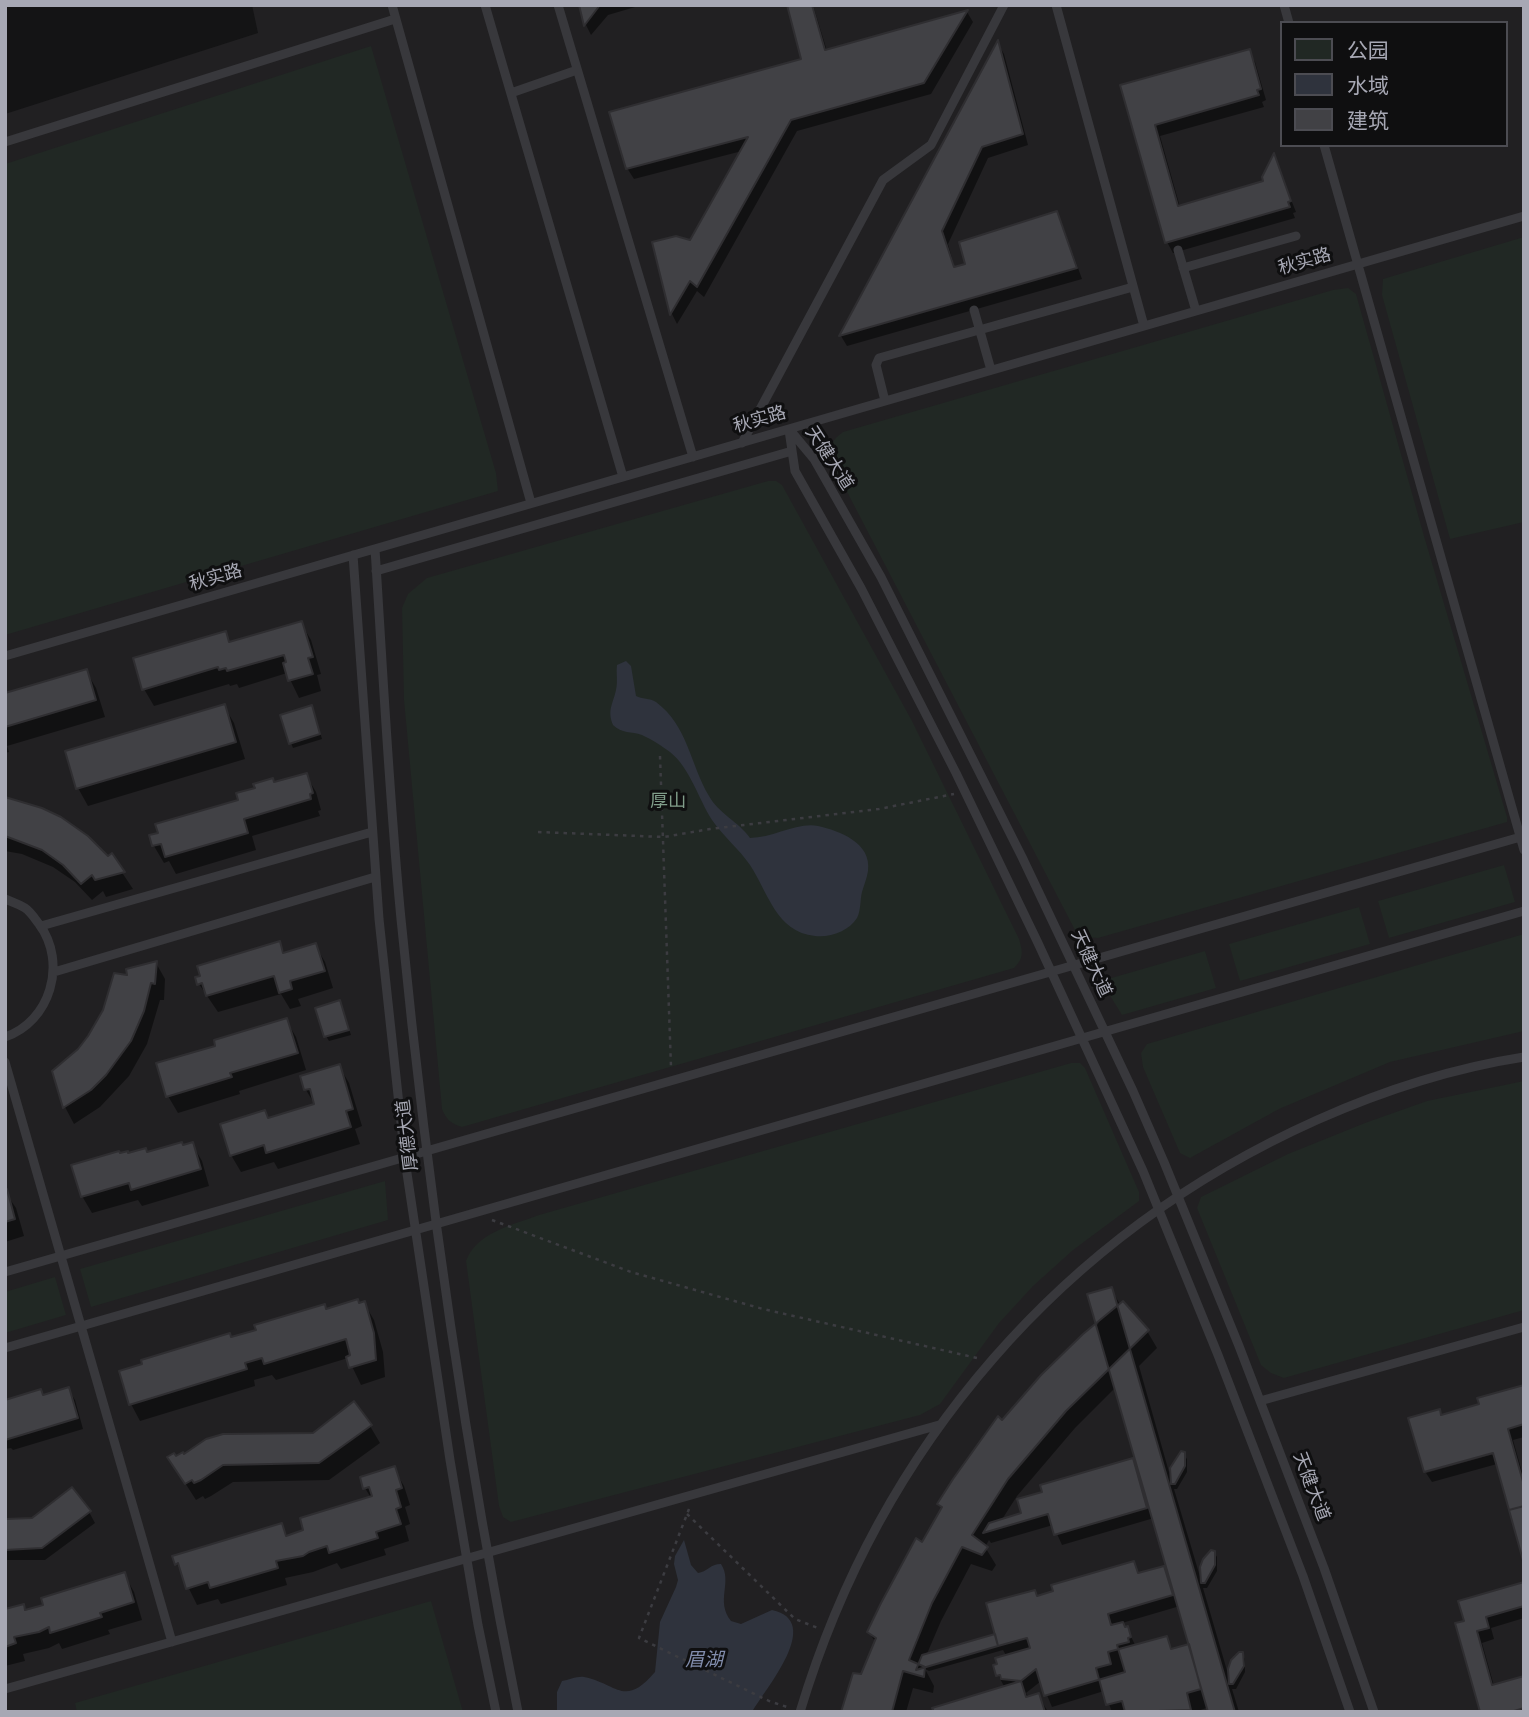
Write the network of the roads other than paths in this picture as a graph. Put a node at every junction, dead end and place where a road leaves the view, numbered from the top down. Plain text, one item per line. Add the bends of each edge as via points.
1 (391, 5) edge
2 (485, 5) edge
3 (558, 5) edge
4 (1004, 5) edge
5 (1056, 5) edge
6 (395, 19) junction
7 (577, 70) junction
8 (511, 93) junction
9 (5, 142) edge
10 (1325, 147) edge
11 (1524, 216) edge
12 (1296, 236) dead end
13 (1178, 250) dead end
14 (1358, 264) junction
15 (1183, 268) junction
16 (1133, 287) junction
17 (974, 310) dead end
18 (1196, 311) junction
19 (1143, 326) junction
20 (980, 330) junction
21 (991, 370) junction
22 (886, 401) junction
23 (789, 429) junction
24 (742, 443) junction
25 (792, 452) junction
26 (692, 457) junction
27 (623, 477) junction
28 (531, 503) junction
29 (375, 549) junction
30 (353, 555) junction
31 (376, 572) junction
32 (5, 656) edge
33 (372, 832) junction
34 (1522, 836) edge
35 (1524, 850) edge
36 (376, 877) junction
37 (5, 899) edge
38 (1524, 911) edge
39 (41, 926) junction
40 (1073, 965) junction
41 (1051, 971) junction
42 (54, 972) junction
43 (1104, 1032) junction
44 (5, 1037) edge
45 (1083, 1038) junction
46 (1524, 1057) edge
47 (5, 1062) edge
48 (426, 1151) junction
49 (405, 1157) junction
50 (1178, 1196) junction
51 (1159, 1209) junction
52 (437, 1224) junction
53 (416, 1230) junction
54 (61, 1256) junction
55 (5, 1272) edge
56 (81, 1326) junction
57 (1524, 1327) edge
58 (5, 1348) edge
59 (1260, 1401) junction
60 (939, 1425) junction
61 (488, 1553) junction
62 (467, 1559) junction
63 (172, 1643) junction
64 (5, 1689) edge
65 (496, 1712) edge
66 (518, 1712) edge
67 (800, 1712) edge
68 (1350, 1712) edge
69 (1374, 1712) edge

1 - 6 lane
2 - 8 lane
3 - 7 lane
4 - 24 lane via 931,145 883,180
5 - 16 lane
6 - 9 lane
6 - 28 lane
7 - 8 lane
7 - 26 lane
8 - 27 lane
10 - 14 lane
11 - 14 lane, 秋实路
12 - 15 lane
13 - 15 lane
14 - 18 lane, 秋实路
14 - 34 lane
15 - 18 lane
16 - 19 lane
16 - 20 lane
17 - 20 lane
18 - 19 lane, 秋实路
19 - 21 lane, 秋实路
20 - 21 lane
20 - 22 lane via 879,358 876,365
21 - 22 lane, 秋实路
22 - 23 lane, 秋实路
23 - 24 lane, 秋实路
23 - 25 lane, 天健大道
23 - 40 lane, 天健大道 via 814,459 881,578
24 - 26 lane, 秋实路
25 - 31 lane
25 - 41 lane, 天健大道 via 794,471 861,588
26 - 27 lane, 秋实路
27 - 28 lane, 秋实路
28 - 29 lane, 秋实路
29 - 30 lane, 秋实路
29 - 31 lane, 厚德大道
30 - 32 lane, 秋实路
30 - 33 lane, 厚德大道
31 - 48 lane, 厚德大道 via 400,917
33 - 36 lane, 厚德大道
33 - 39 lane
34 - 35 lane
34 - 40 lane
36 - 42 lane
36 - 49 lane, 厚德大道
37 - 39 lane via 27,909
38 - 43 lane
39 - 42 lane via 49,941
40 - 41 lane
40 - 43 lane, 天健大道
41 - 45 lane, 天健大道
41 - 48 lane
42 - 44 lane via 50,992 36,1016
43 - 45 lane
43 - 50 lane, 天健大道
45 - 51 lane, 天健大道
45 - 52 lane
46 - 50 lane via 1426,1080 1338,1111 1254,1150
47 - 54 lane
48 - 49 lane
48 - 52 lane, 厚德大道
49 - 53 lane, 厚德大道
49 - 54 lane
50 - 51 lane
50 - 59 lane, 天健大道
51 - 60 lane via 1034,1313
51 - 68 lane, 天健大道 via 1303,1576
52 - 53 lane
52 - 61 lane, 厚德大道
53 - 56 lane
53 - 62 lane, 厚德大道
54 - 55 lane
54 - 56 lane
56 - 58 lane
56 - 63 lane
57 - 59 lane
59 - 69 lane, 天健大道
60 - 61 lane
60 - 67 lane via 872,1533 828,1631
61 - 62 lane
61 - 66 lane, 厚德大道
62 - 63 lane
62 - 65 lane, 厚德大道
63 - 64 lane

